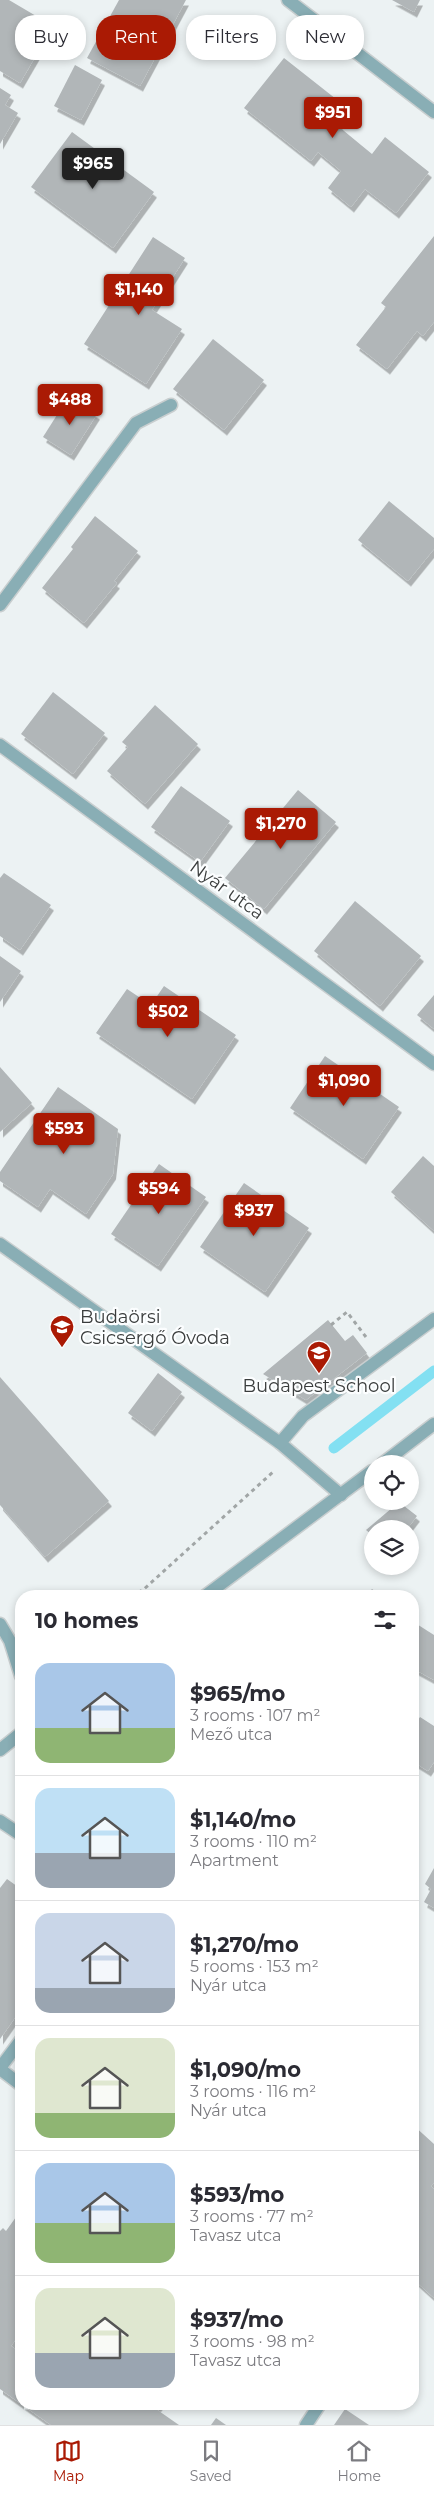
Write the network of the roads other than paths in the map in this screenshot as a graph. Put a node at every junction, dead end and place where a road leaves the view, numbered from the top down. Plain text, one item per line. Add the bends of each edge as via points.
1 (288, 0) edge
2 (434, 112) edge
3 (171, 405) dead end
4 (0, 605) edge
5 (0, 745) edge
6 (434, 1064) edge
7 (0, 1244) edge
8 (434, 1319) edge
9 (433, 1427) edge
10 (280, 1443) junction
11 (394, 1455) edge
12 (364, 1477) edge
13 (341, 1495) junction
14 (214, 1590) edge
15 (0, 1624) edge
16 (15, 1657) edge
17 (15, 1738) edge
18 (0, 1750) edge
19 (0, 1820) edge
20 (15, 1831) edge
21 (15, 2048) edge
22 (0, 2069) edge
23 (15, 2080) edge
24 (316, 2410) edge
25 (306, 2425) edge

1 - 2 street
3 - 4 street via 136,423
5 - 6 street, Nyár utca
7 - 10 street
8 - 10 street via 303,1416
9 - 11 street
10 - 13 street
12 - 13 street
13 - 14 street
15 - 16 street
17 - 18 street
19 - 20 street
21 - 22 street
22 - 23 street
24 - 25 street

